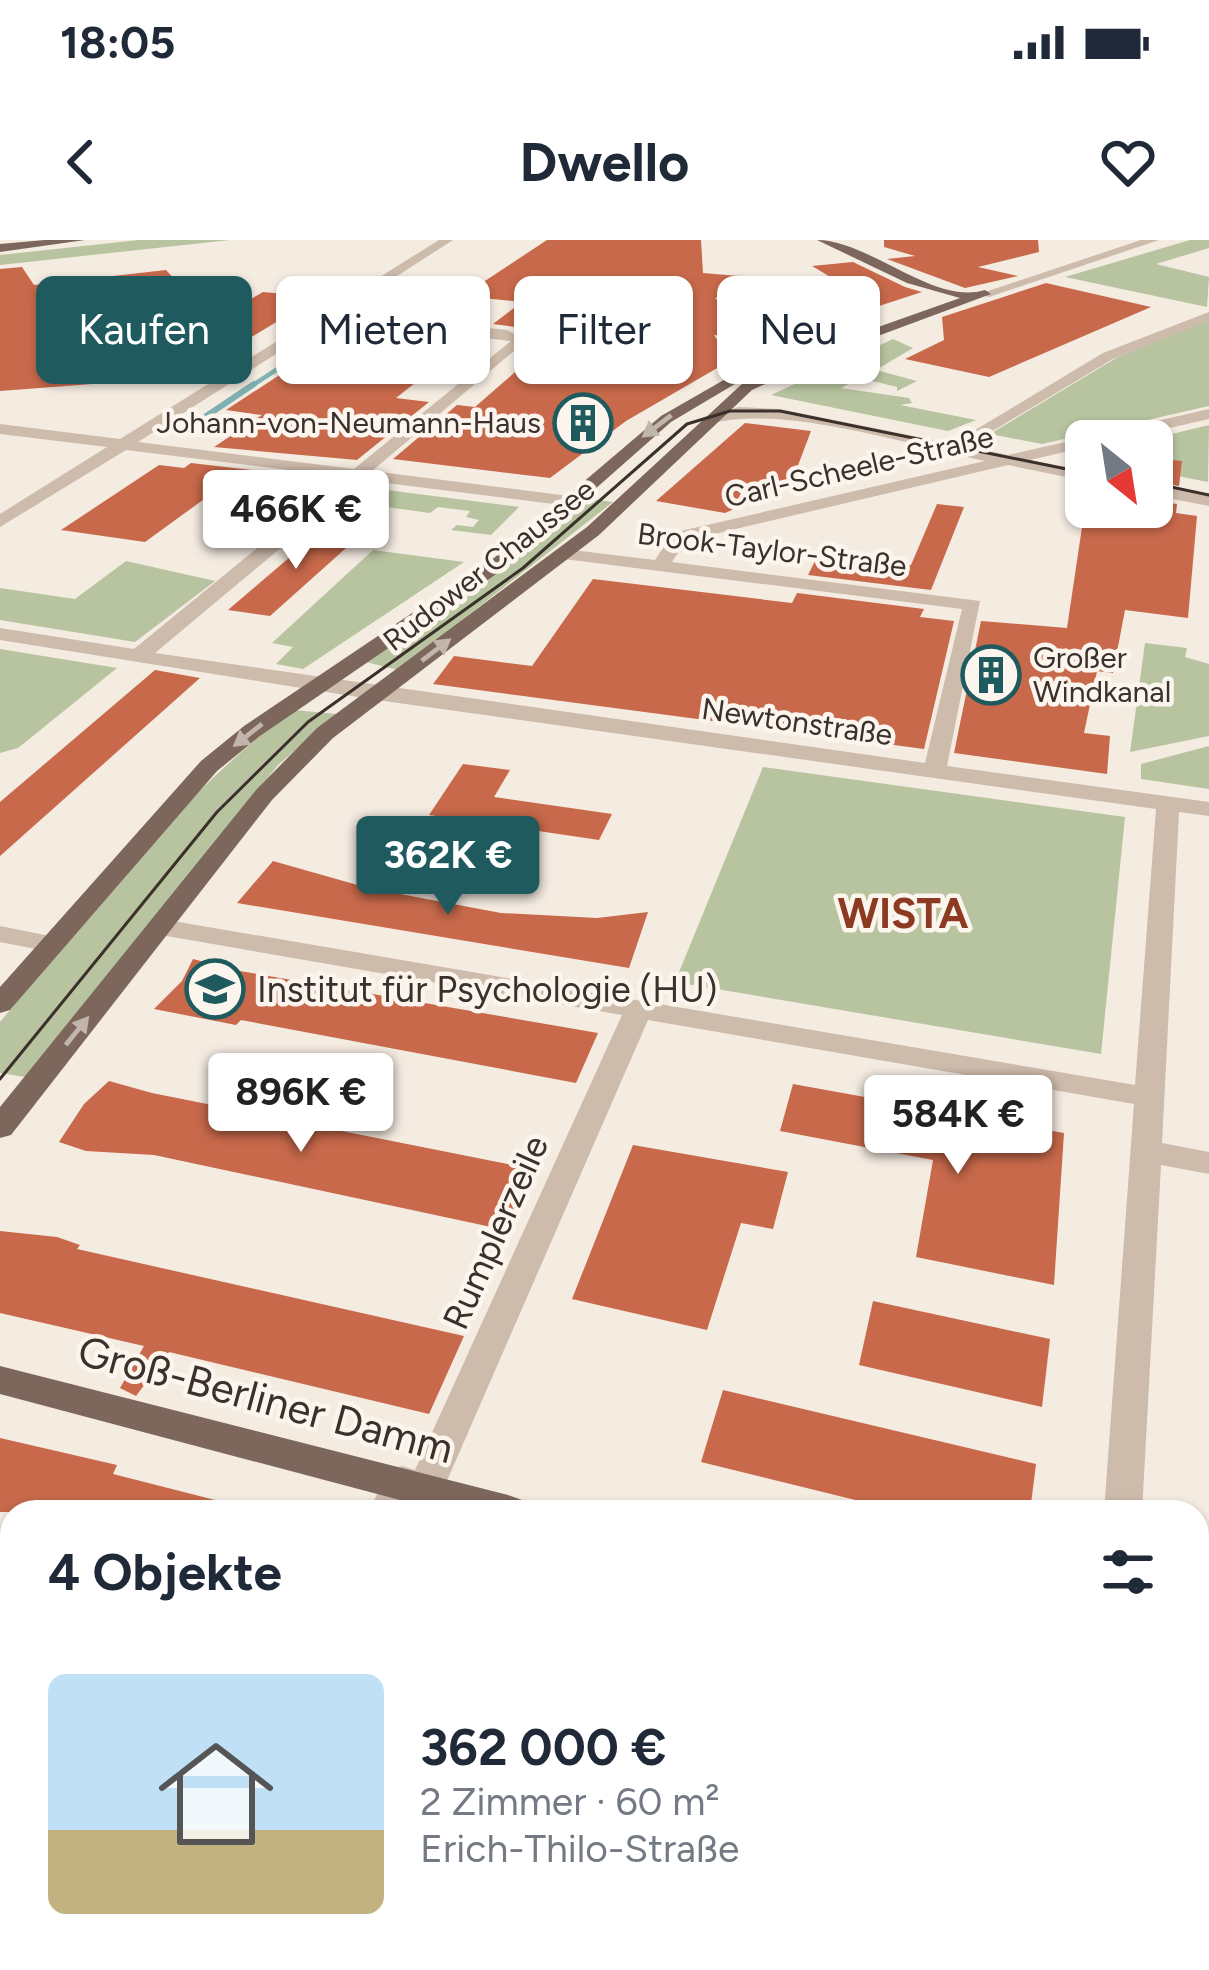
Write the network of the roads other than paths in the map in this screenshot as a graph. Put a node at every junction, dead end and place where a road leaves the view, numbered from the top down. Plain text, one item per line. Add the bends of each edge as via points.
1 (79, 240) edge
2 (447, 240) edge
3 (865, 240) edge
4 (1123, 240) edge
5 (1153, 240) edge
6 (829, 243) edge
7 (0, 248) edge
8 (390, 276) edge
9 (970, 293) junction
10 (1209, 316) edge
11 (490, 334) edge
12 (276, 349) edge
13 (490, 367) edge
14 (469, 384) edge
15 (739, 394) junction
16 (1209, 414) edge
17 (713, 418) junction
18 (1173, 422) edge
19 (0, 429) edge
20 (965, 441) junction
21 (124, 445) junction
22 (1065, 447) edge
23 (1030, 455) junction
24 (1008, 460) junction
25 (1065, 462) edge
26 (1065, 472) edge
27 (359, 475) junction
28 (1173, 483) edge
29 (1209, 490) edge
30 (1173, 494) edge
31 (569, 501) junction
32 (1209, 501) edge
33 (0, 522) edge
34 (564, 554) junction
35 (660, 567) junction
36 (0, 634) edge
37 (140, 655) junction
38 (319, 685) junction
39 (377, 694) junction
40 (934, 771) junction
41 (1168, 803) junction
42 (1209, 809) edge
43 (161, 927) junction
44 (0, 934) edge
45 (52, 944) junction
46 (0, 1004) edge
47 (638, 1010) junction
48 (1150, 1097) junction
49 (0, 1128) edge
50 (1146, 1151) junction
51 (1209, 1163) edge
52 (0, 1381) edge
53 (405, 1494) edge
54 (439, 1500) edge
55 (1124, 1500) edge

1 - 7 main road
2 - 8 street
3 - 6 street
4 - 9 street, Rudower Chaussee
5 - 9 street, Rudower Chaussee
6 - 9 main road
9 - 15 main road, Rudower Chaussee
9 -> 31 main road, Rudower Chaussee via 807,345 726,382 652,430
10 - 20 street via 1108,356
11 - 13 street via 519,337
12 - 21 street
14 - 27 street
15 - 17 main road, Rudower Chaussee
15 - 20 street
16 - 18 street, Carl-Scheele-Straße
17 - 24 street via 779,414
17 - 34 main road, Rudower Chaussee
19 - 21 street
20 - 23 street
21 - 27 street
21 - 33 street
22 - 23 street, Carl-Scheele-Straße
23 - 24 street, Carl-Scheele-Straße
23 - 25 street
24 - 26 street
24 - 35 street, Carl-Scheele-Straße via 687,535
27 - 31 street
27 - 37 street
28 - 29 street
30 - 32 street
31 - 38 main road, Rudower Chaussee via 501,562
34 - 35 street, Brook-Taylor-Straße
39 -> 34 main road, Rudower Chaussee
35 - 40 street, Brook-Taylor-Straße via 973,605
36 - 37 street, Newtonstraße
37 - 38 street, Newtonstraße
38 - 39 street, Newtonstraße
38 -> 45 main road, Rudower Chaussee via 209,766
39 - 40 street, Newtonstraße
39 - 43 main road, Rudower Chaussee via 293,761
40 - 41 street, Newtonstraße
41 - 42 street, Newtonstraße
41 - 48 street
43 - 47 street
49 -> 43 main road, Rudower Chaussee
44 - 45 street
45 - 46 main road, Rudower Chaussee
47 - 48 street
47 - 53 street, Rumplerzeile
48 - 50 street
50 - 51 street
50 - 55 street
52 - 53 main road, Groß-Berliner Damm
53 - 54 main road, Groß-Berliner Damm

